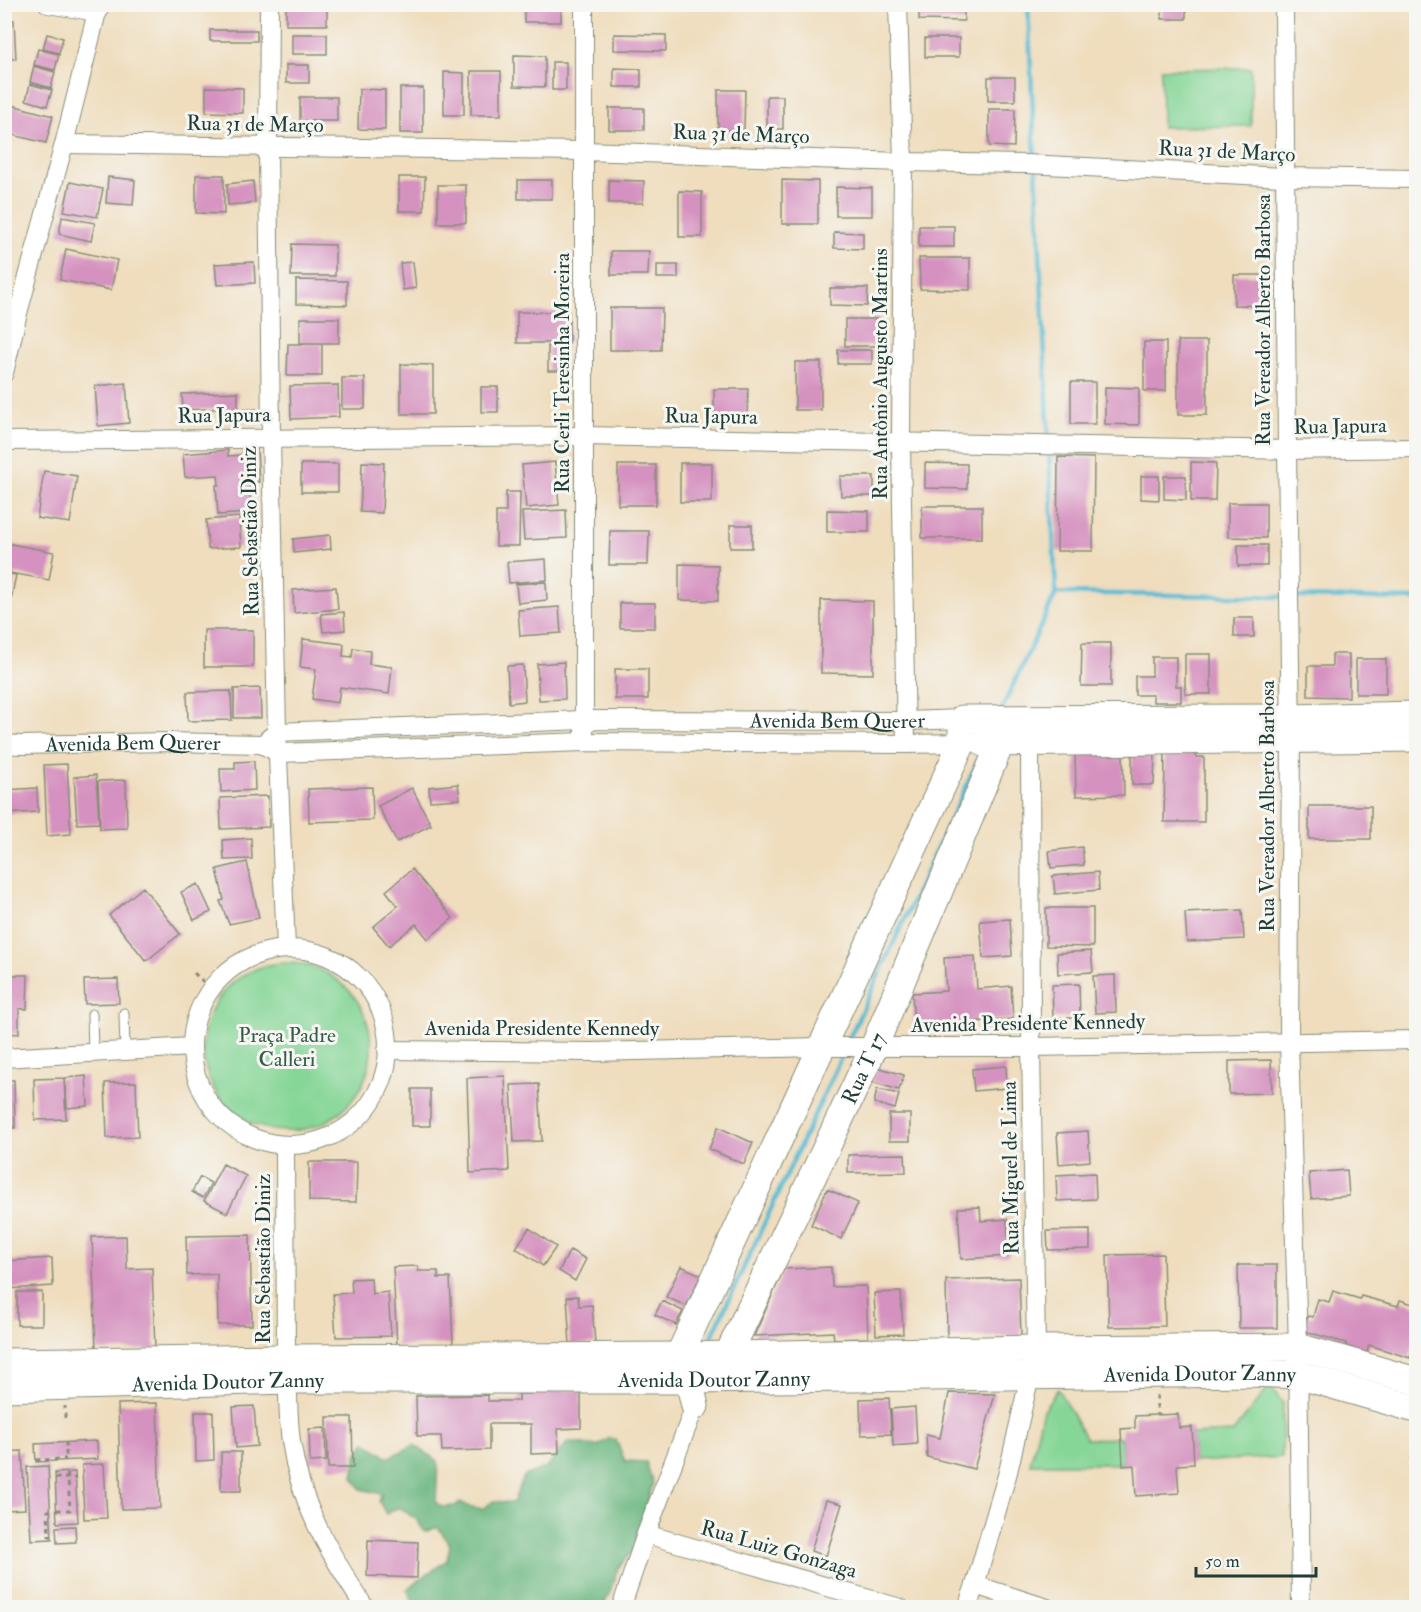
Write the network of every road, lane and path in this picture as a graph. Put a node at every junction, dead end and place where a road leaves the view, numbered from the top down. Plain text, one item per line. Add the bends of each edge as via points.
1 (48, 4) edge
2 (269, 4) edge
3 (584, 4) edge
4 (898, 4) edge
5 (1284, 4) edge
6 (98, 8) edge
7 (64, 144) junction
8 (268, 147) junction
9 (584, 151) junction
10 (903, 162) junction
11 (1285, 177) junction
12 (1416, 179) edge
13 (10, 316) edge
14 (4, 373) edge
15 (584, 436) junction
16 (271, 437) junction
17 (4, 441) edge
18 (901, 443) junction
19 (1416, 448) edge
20 (1287, 450) junction
21 (1416, 715) edge
22 (584, 720) junction
23 (906, 721) junction
24 (1291, 729) junction
25 (1030, 730) junction
26 (962, 731) junction
27 (1001, 731) junction
28 (277, 732) junction
29 (1416, 738) edge
30 (584, 742) junction
31 (4, 744) edge
32 (261, 744) junction
33 (906, 744) junction
34 (279, 753) junction
35 (286, 948) junction
36 (194, 973) dead end
37 (211, 989) junction
38 (124, 1013) dead end
39 (92, 1014) dead end
40 (1416, 1040) edge
41 (1289, 1042) junction
42 (192, 1047) junction
43 (822, 1047) junction
44 (874, 1047) junction
45 (1030, 1047) junction
46 (387, 1050) junction
47 (125, 1051) junction
48 (93, 1053) junction
49 (4, 1058) edge
50 (285, 1145) junction
51 (1298, 1347) junction
52 (1036, 1349) junction
53 (728, 1355) junction
54 (4, 1362) edge
55 (288, 1369) junction
56 (694, 1372) junction
57 (1298, 1374) junction
58 (1030, 1376) junction
59 (1416, 1382) edge
60 (4, 1388) edge
61 (695, 1406) joint
62 (1416, 1409) edge
63 (66, 1442) dead end
64 (36, 1460) dead end
65 (67, 1472) dead end
66 (68, 1478) junction
67 (75, 1478) dead end
68 (55, 1479) dead end
69 (57, 1510) dead end
70 (51, 1511) dead end
71 (646, 1534) junction
72 (52, 1536) dead end
73 (975, 1586) junction
74 (364, 1608) edge
75 (621, 1608) edge
76 (900, 1608) edge
77 (967, 1608) edge
78 (1047, 1608) edge
79 (1301, 1608) edge

1 - 6 street
2 - 8 street, Rua Sebastião Diniz
3 - 9 street, Rua Cerli Teresinha Moreira
4 - 10 street, Rua Antônio Augusto Martins
5 - 11 street, Rua Vereador Alberto Barbosa
6 - 7 street
7 - 8 street, Rua 31 de Março
7 - 13 street
8 - 9 street, Rua 31 de Março
8 - 16 street, Rua Sebastião Diniz
9 - 10 street, Rua 31 de Março
9 - 15 street, Rua Cerli Teresinha Moreira
10 - 11 street, Rua 31 de Março
10 - 18 street, Rua Antônio Augusto Martins
11 - 12 street, Rua 31 de Março
11 - 20 street, Rua Vereador Alberto Barbosa
13 - 14 street
15 - 16 street, Rua Japura
15 - 18 street, Rua Japura
15 - 22 street, Rua Cerli Teresinha Moreira
16 - 17 street, Rua Japura
16 - 28 street, Rua Sebastião Diniz
18 - 20 street, Rua Japura
18 - 23 street, Rua Antônio Augusto Martins
19 - 20 street, Rua Japura
20 - 24 street, Rua Vereador Alberto Barbosa
21 - 24 street, Avenida Bem Querer
22 - 23 street, Avenida Bem Querer
22 - 28 street, Avenida Bem Querer
22 - 30 street, Rua Cerli Teresinha Moreira
23 - 26 street, Avenida Bem Querer
23 - 33 street, Rua Antônio Augusto Martins
24 - 25 street, Avenida Bem Querer
24 - 29 street, Avenida Bem Querer
24 - 41 street, Rua Vereador Alberto Barbosa
25 - 27 street, Avenida Bem Querer
25 - 45 street, Rua Miguel de Lima
26 - 27 street, Avenida Bem Querer
26 - 33 street, Avenida Bem Querer
26 - 43 street
27 - 44 street, Rua T 17
28 - 32 street
28 - 34 street, Rua Sebastião Diniz
30 - 33 street, Avenida Bem Querer
30 - 34 street, Avenida Bem Querer
31 - 32 street, Avenida Bem Querer
32 - 34 street, Avenida Bem Querer
34 - 35 street, Rua Sebastião Diniz
35 - 37 street via 248,958 225,972
35 - 46 street via 324,954 356,974 380,1008
36 - 37 path
37 - 42 street via 194,1023
38 - 47 lane
39 - 48 lane
40 - 41 street, Avenida Presidente Kennedy
41 - 45 street, Avenida Presidente Kennedy
41 - 51 street, Rua Vereador Alberto Barbosa
42 - 47 street
42 - 50 street via 200,1085 221,1117 251,1137
43 - 44 street, Avenida Presidente Kennedy
43 - 46 street, Avenida Presidente Kennedy via 591,1052
43 - 56 street
44 - 45 street, Avenida Presidente Kennedy
44 - 53 street, Rua T 17
45 - 52 street, Rua Miguel de Lima
46 - 50 street via 380,1085 360,1115 329,1137
47 - 48 street
48 - 49 street
50 - 55 street, Rua Sebastião Diniz
51 - 52 street, Avenida Doutor Zanny
51 - 57 street, Rua Vereador Alberto Barbosa
51 - 59 street, Avenida Doutor Zanny
52 - 53 street, Avenida Doutor Zanny
52 - 58 street, Rua Miguel de Lima
53 - 56 street, Avenida Doutor Zanny
53 - 56 street, Rua T 17
54 - 55 street, Avenida Doutor Zanny
55 - 56 street, Avenida Doutor Zanny
55 - 60 street, Avenida Doutor Zanny
55 - 74 street, Rua Sebastião Diniz via 288,1413 296,1471 328,1551
56 - 58 street, Avenida Doutor Zanny
56 - 61 street
57 - 58 street, Avenida Doutor Zanny
57 - 62 street, Avenida Doutor Zanny
57 - 79 street, Rua Vereador Alberto Barbosa
58 - 73 street, Rua Miguel de Lima via 1008,1472
61 - 71 street
63 - 64 path via 66,1460
65 - 66 path
66 - 67 path
66 - 68 path
66 - 69 path via 70,1510
70 - 72 path via 48,1520
71 - 75 street
71 - 76 street, Rua Luiz Gonzaga
73 - 77 street, Rua Miguel de Lima
73 - 78 street

